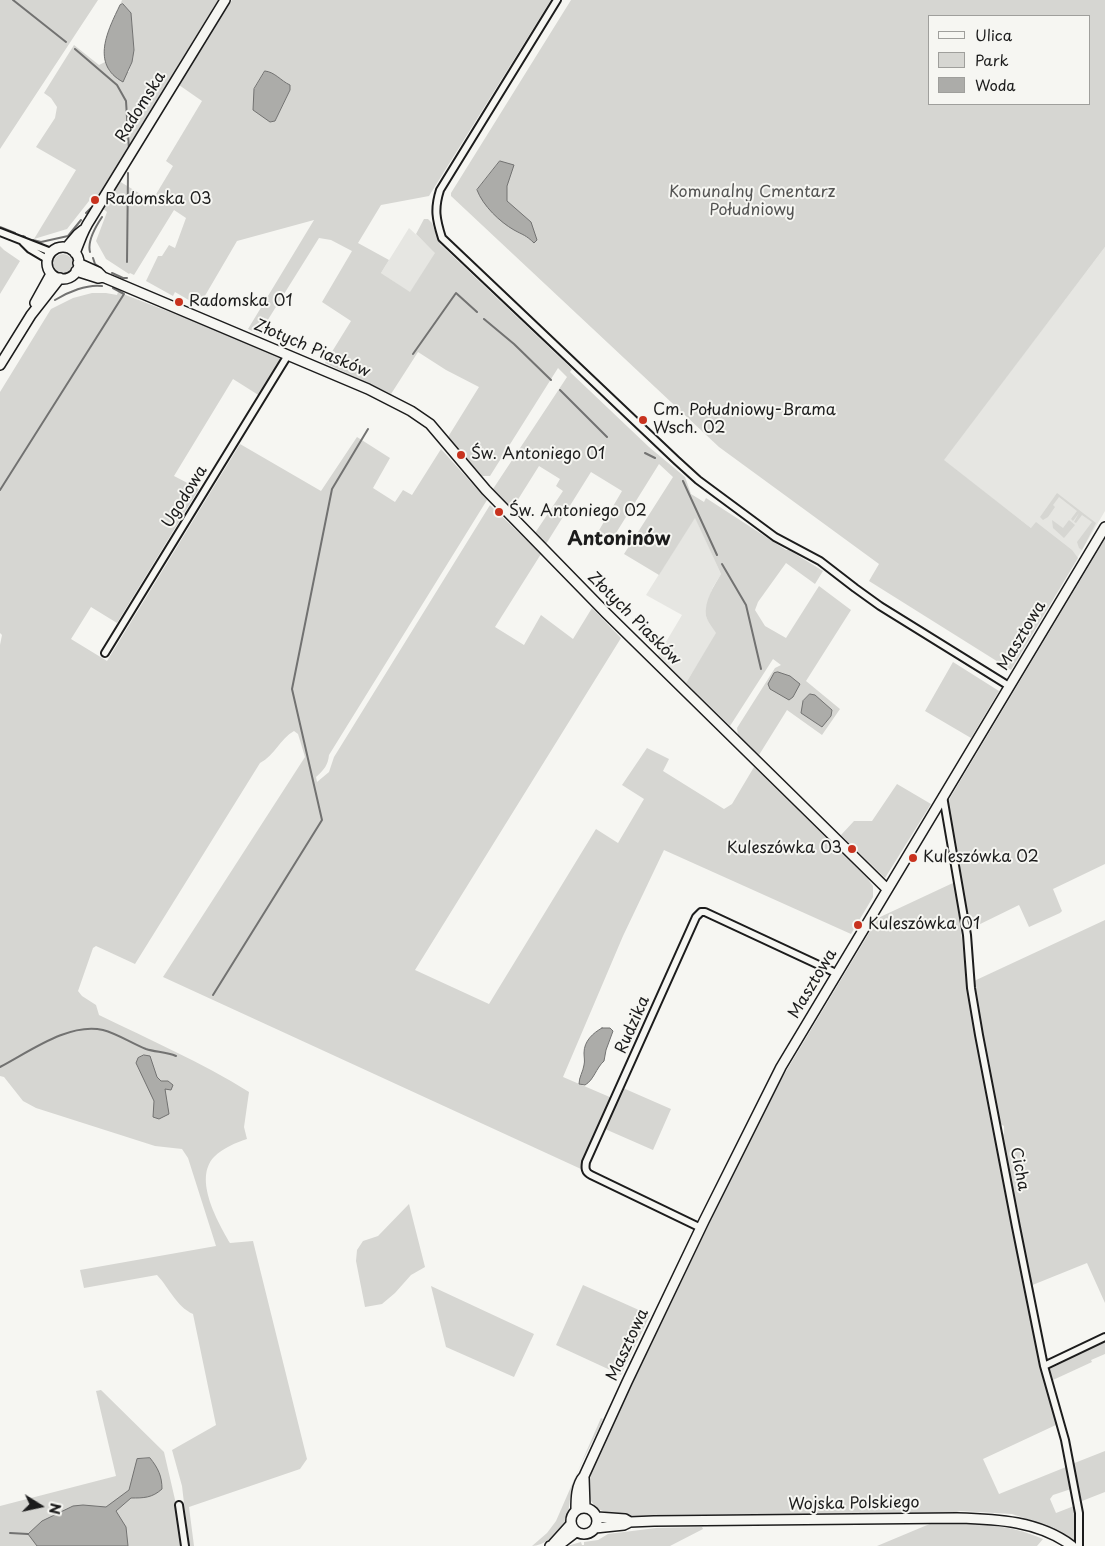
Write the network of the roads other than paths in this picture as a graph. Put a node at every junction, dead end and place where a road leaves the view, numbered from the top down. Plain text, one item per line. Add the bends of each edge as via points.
1 (225, 0) edge
2 (557, 0) edge
3 (0, 232) edge
4 (71, 250) junction
5 (49, 256) junction
6 (77, 267) junction
7 (56, 276) junction
8 (288, 355) junction
9 (0, 364) edge
10 (1105, 527) edge
11 (105, 653) dead end
12 (1009, 686) junction
13 (943, 795) junction
14 (887, 889) junction
15 (836, 973) junction
16 (701, 1228) junction
17 (1105, 1337) edge
18 (1044, 1366) junction
19 (179, 1505) dead end
20 (580, 1509) junction
21 (597, 1517) junction
22 (630, 1522) junction
23 (574, 1528) junction
24 (595, 1528) junction
25 (551, 1545) edge
26 (185, 1546) edge
27 (1072, 1546) edge
28 (1079, 1546) edge

1 - 4 street, Radomska
2 - 12 street via 440,190 436,218 442,238 698,480 775,537 820,561 880,606
3 - 5 street
4 - 5 street via 58,248
4 - 6 street
5 - 7 street via 47,267
6 - 7 street via 70,277
6 - 8 street, Złotych Piasków via 98,272 103,277
7 - 9 street
8 - 11 street, Ugodowa
8 - 14 street, Złotych Piasków via 368,389 430,424 486,490 606,613
10 - 12 street, Masztowa
12 - 13 street, Masztowa
13 - 14 street, Masztowa
13 - 18 street, Cicha via 967,934 979,1035
14 - 15 street, Masztowa
15 - 16 street, Masztowa via 781,1067
15 - 16 street, Rudzika via 705,912 697,914 585,1168 591,1175
16 - 20 street, Masztowa via 584,1476
17 - 18 street
18 - 28 street, Cicha via 1060,1420 1077,1502
19 - 26 street
20 - 21 street via 593,1511
20 - 23 street via 571,1516
21 - 22 street, Wojska Polskiego
21 - 24 street
22 - 24 street, Wojska Polskiego
22 - 27 street, Wojska Polskiego via 991,1519 1026,1524
23 - 24 street via 585,1534
23 - 25 street

